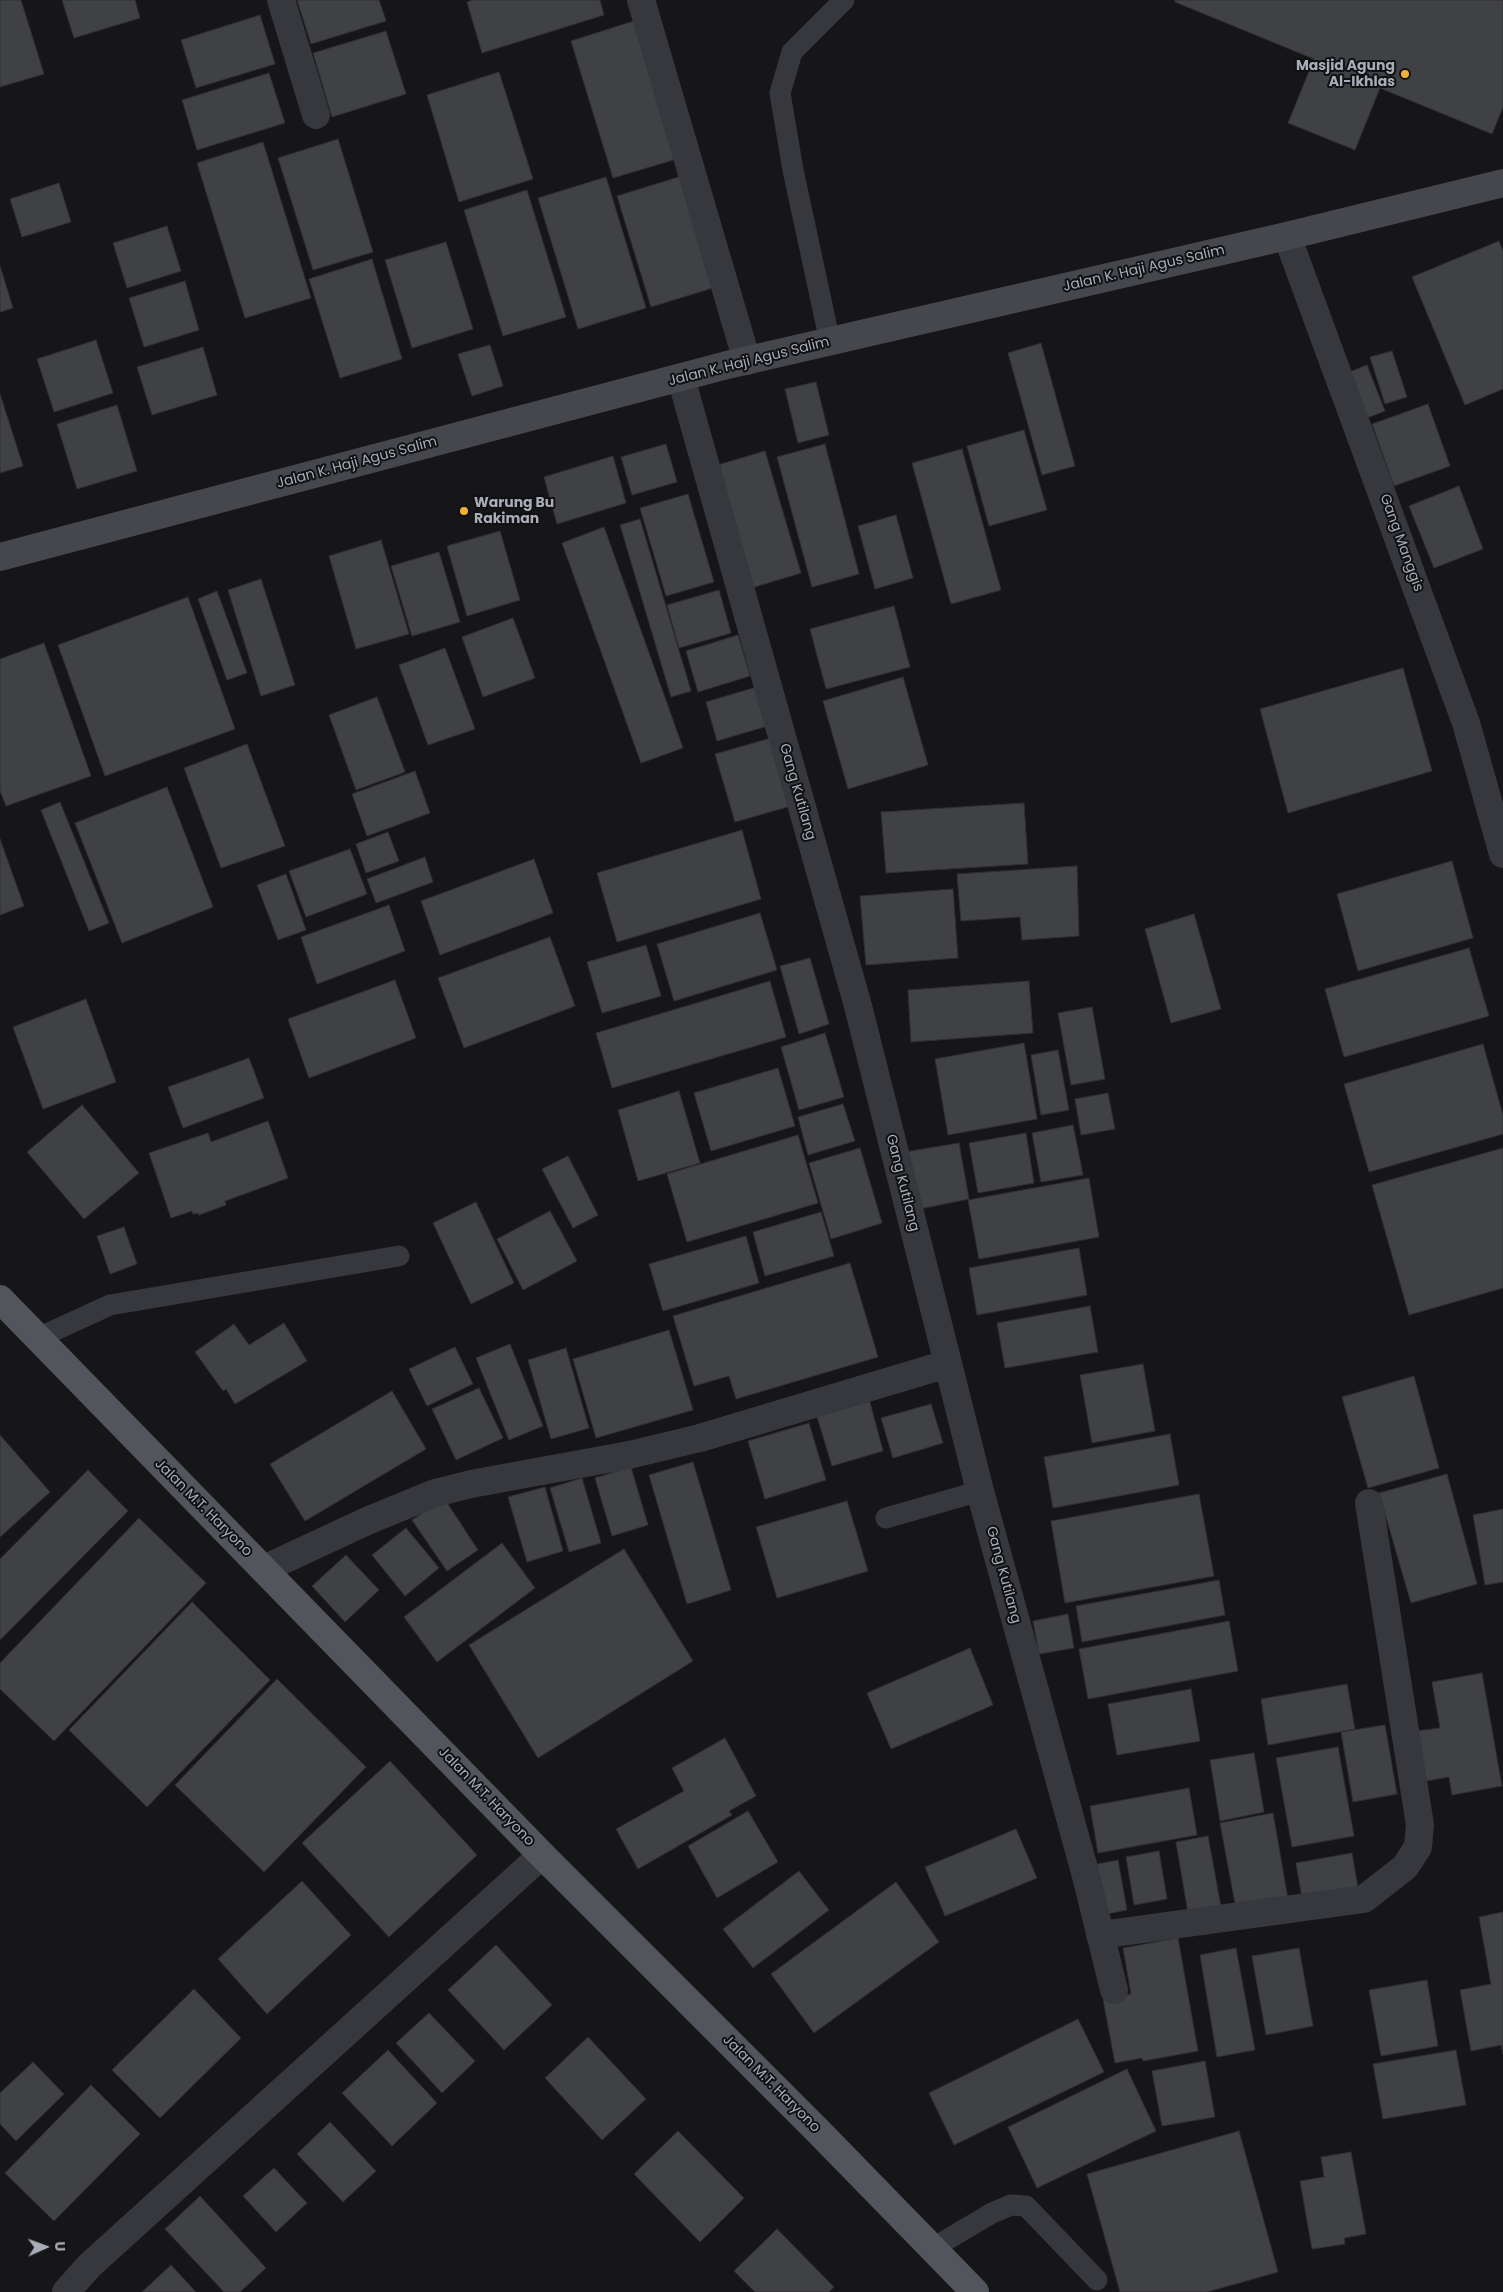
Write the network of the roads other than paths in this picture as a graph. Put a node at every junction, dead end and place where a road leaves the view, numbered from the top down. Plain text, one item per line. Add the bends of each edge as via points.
1 (281, 0) edge
2 (641, 0) edge
3 (844, 0) edge
4 (316, 115) dead end
5 (1503, 183) edge
6 (1287, 236) junction
7 (830, 342) junction
8 (746, 361) junction
9 (681, 378) junction
10 (0, 557) edge
11 (1503, 854) edge
12 (399, 1256) dead end
13 (0, 1299) edge
14 (38, 1338) junction
15 (947, 1364) junction
16 (980, 1491) junction
17 (1369, 1503) dead end
18 (886, 1518) dead end
19 (264, 1570) junction
20 (542, 1855) junction
21 (1100, 1935) junction
22 (1114, 1990) dead end
23 (933, 2248) junction
24 (1097, 2280) dead end
25 (66, 2292) edge
26 (975, 2292) edge

1 - 4 street
2 - 8 street
3 - 7 lane via 792,52 780,93
5 - 6 street, Jalan K. Haji Agus Salim
6 - 7 street, Jalan K. Haji Agus Salim
6 - 11 street, Gang Manggis via 1466,723
7 - 8 street, Jalan K. Haji Agus Salim
8 - 9 street, Jalan K. Haji Agus Salim
9 - 10 street, Jalan K. Haji Agus Salim
9 - 15 street, Gang Kutilang via 858,1006
12 - 14 lane via 110,1305
13 - 14 main road, Jalan M.T. Haryono
14 - 19 main road, Jalan M.T. Haryono
15 - 16 street, Gang Kutilang
15 - 19 street via 700,1438 435,1493
16 - 18 lane
16 - 21 street, Gang Kutilang
17 - 21 street via 1420,1825 1418,1847 1406,1867 1364,1898
19 - 20 main road, Jalan M.T. Haryono
20 - 23 main road, Jalan M.T. Haryono
20 - 25 street via 89,2266
21 - 22 street, Gang Kutilang
23 - 24 lane via 992,2213 1011,2205 1026,2206
23 - 26 main road, Jalan M.T. Haryono

